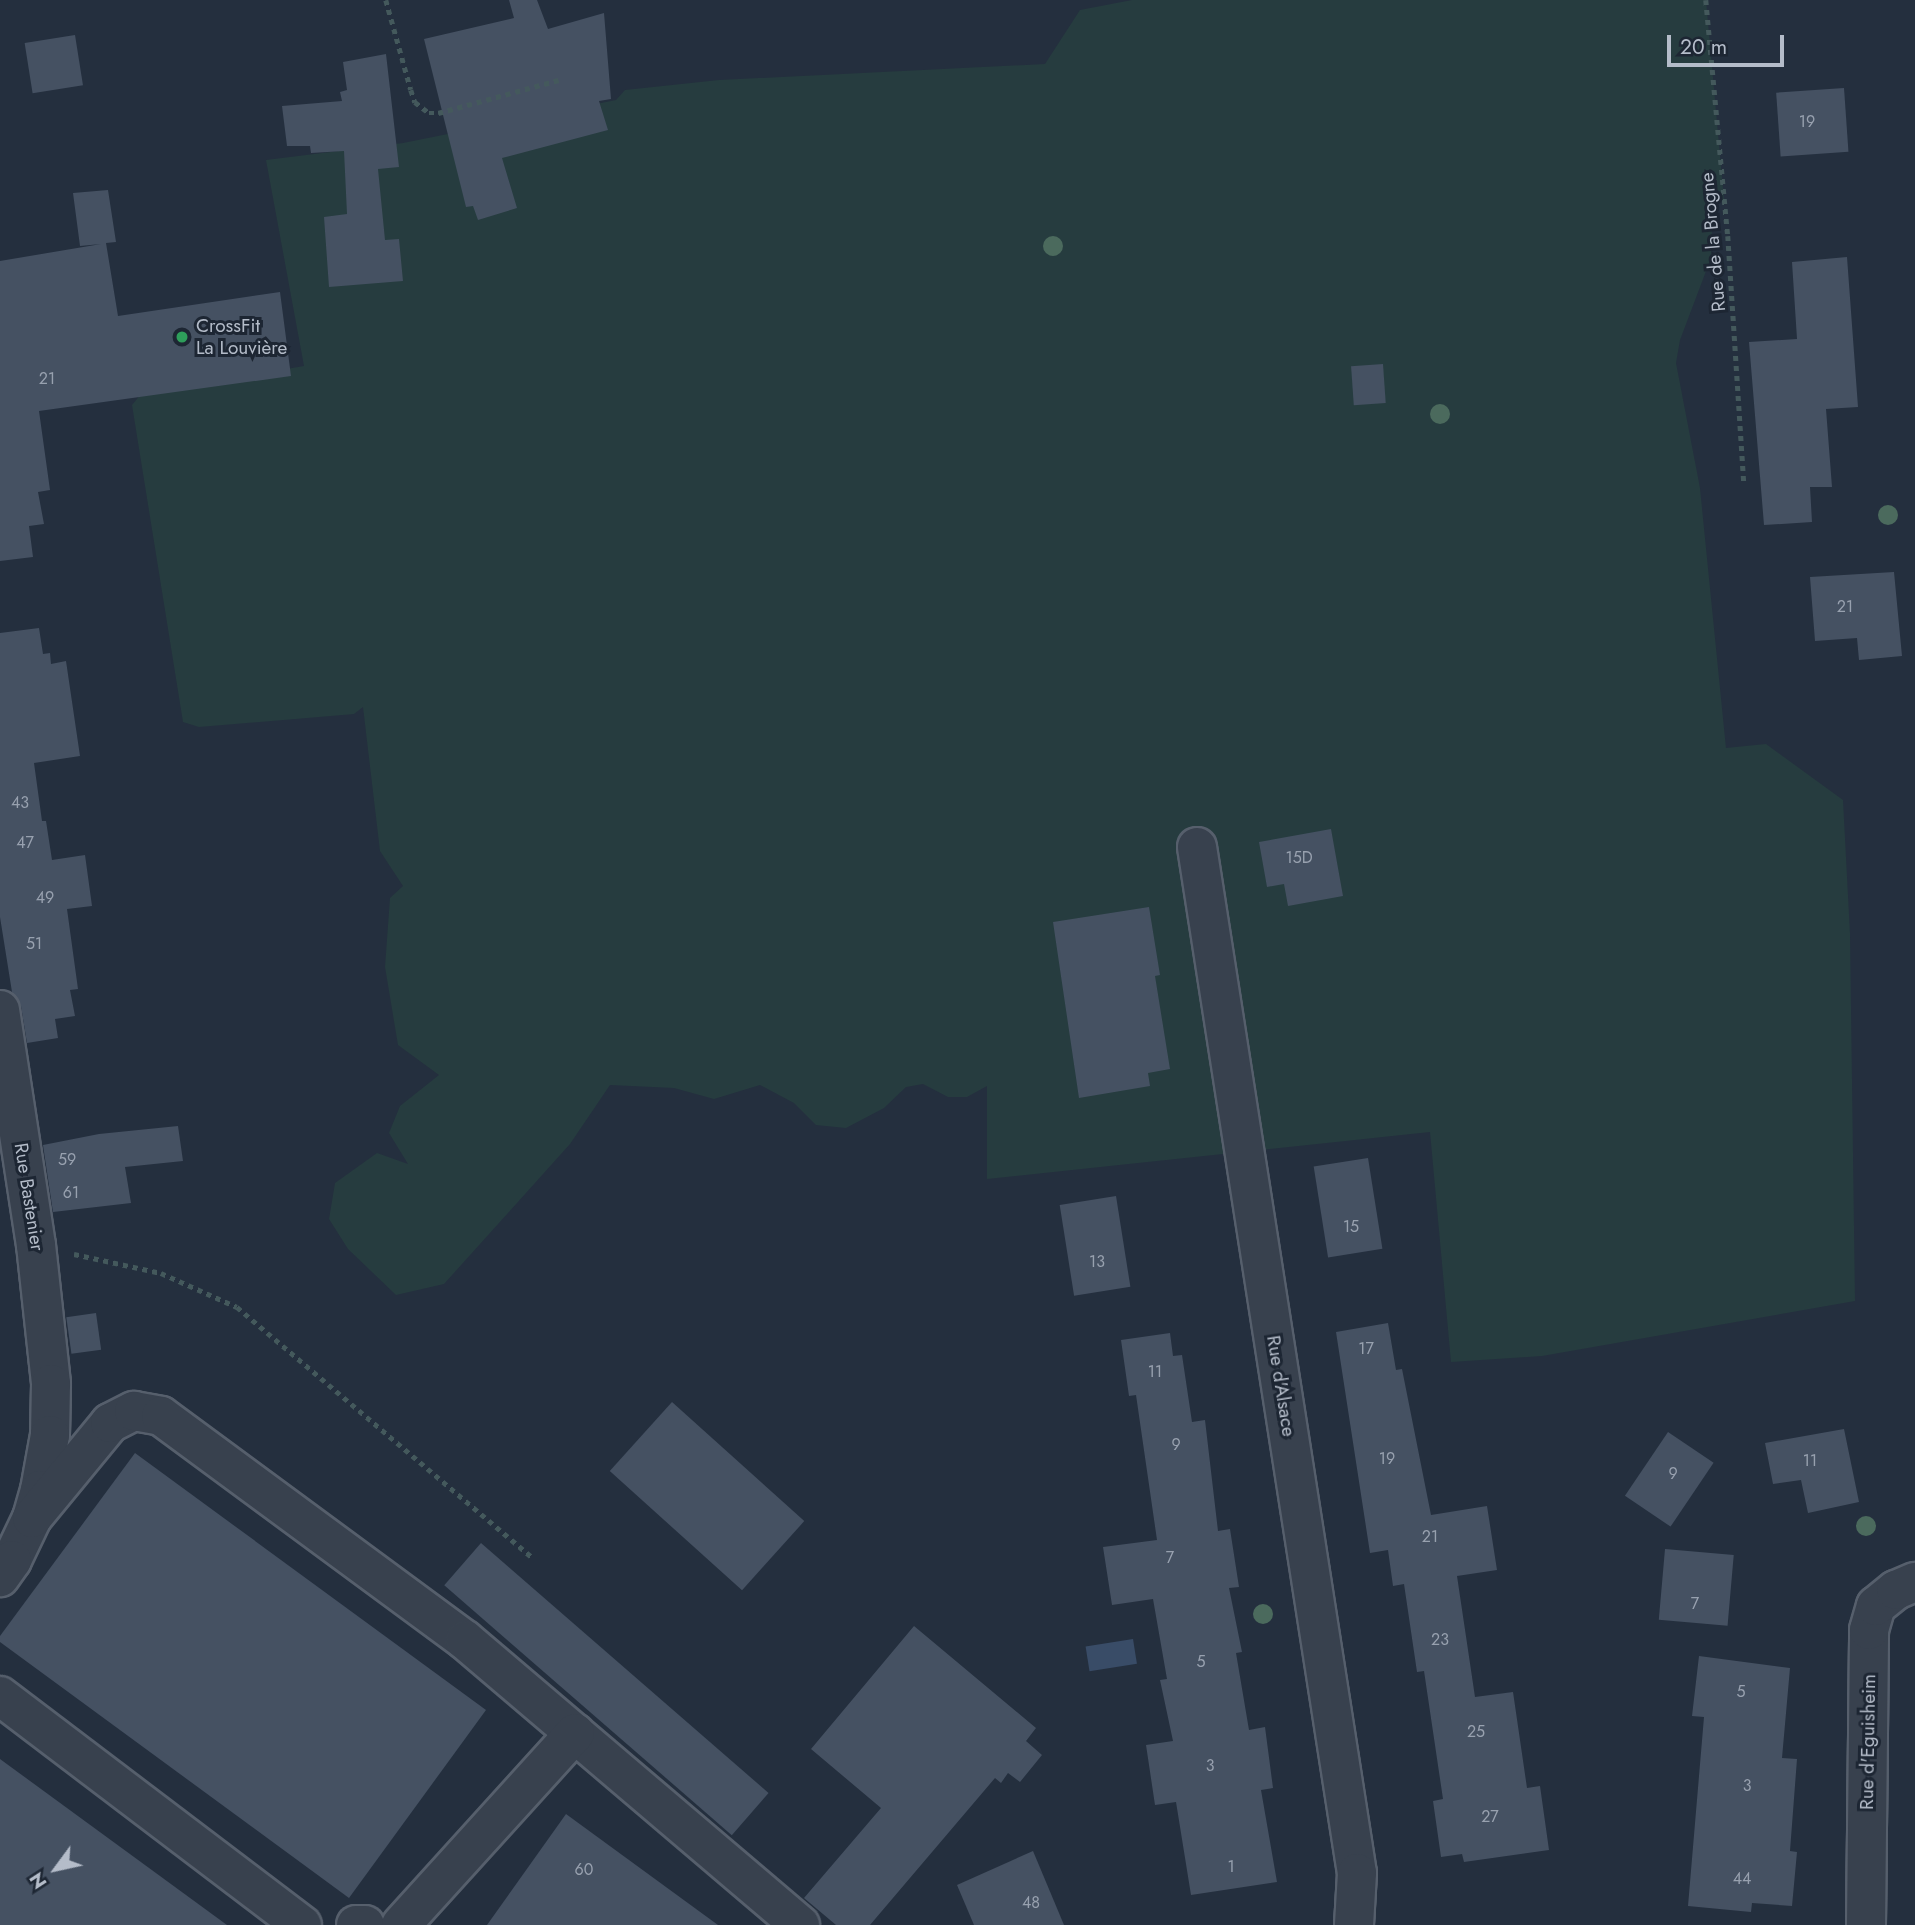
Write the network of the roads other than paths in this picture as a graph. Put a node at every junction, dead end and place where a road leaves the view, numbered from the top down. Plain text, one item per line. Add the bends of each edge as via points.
1 (1197, 847) dead end
2 (0, 1010) edge
3 (32, 1518) junction
4 (0, 1577) edge
5 (1915, 1582) edge
6 (0, 1696) edge
7 (575, 1733) junction
8 (302, 1925) edge
9 (356, 1925) edge
10 (365, 1925) edge
11 (401, 1925) edge
12 (800, 1925) edge
13 (1354, 1925) edge
14 (1866, 1925) edge

1 - 13 street, Rue d'Alsace via 1357,1873
2 - 3 street, Rue Bastenier via 36,1245 51,1384 47,1460
3 - 4 street
3 - 7 street via 110,1423 134,1411 161,1416 465,1640
5 - 14 street, Rue d'Eguisheim via 1876,1606 1869,1630
6 - 8 street
7 - 11 street
7 - 12 street
9 - 10 street

